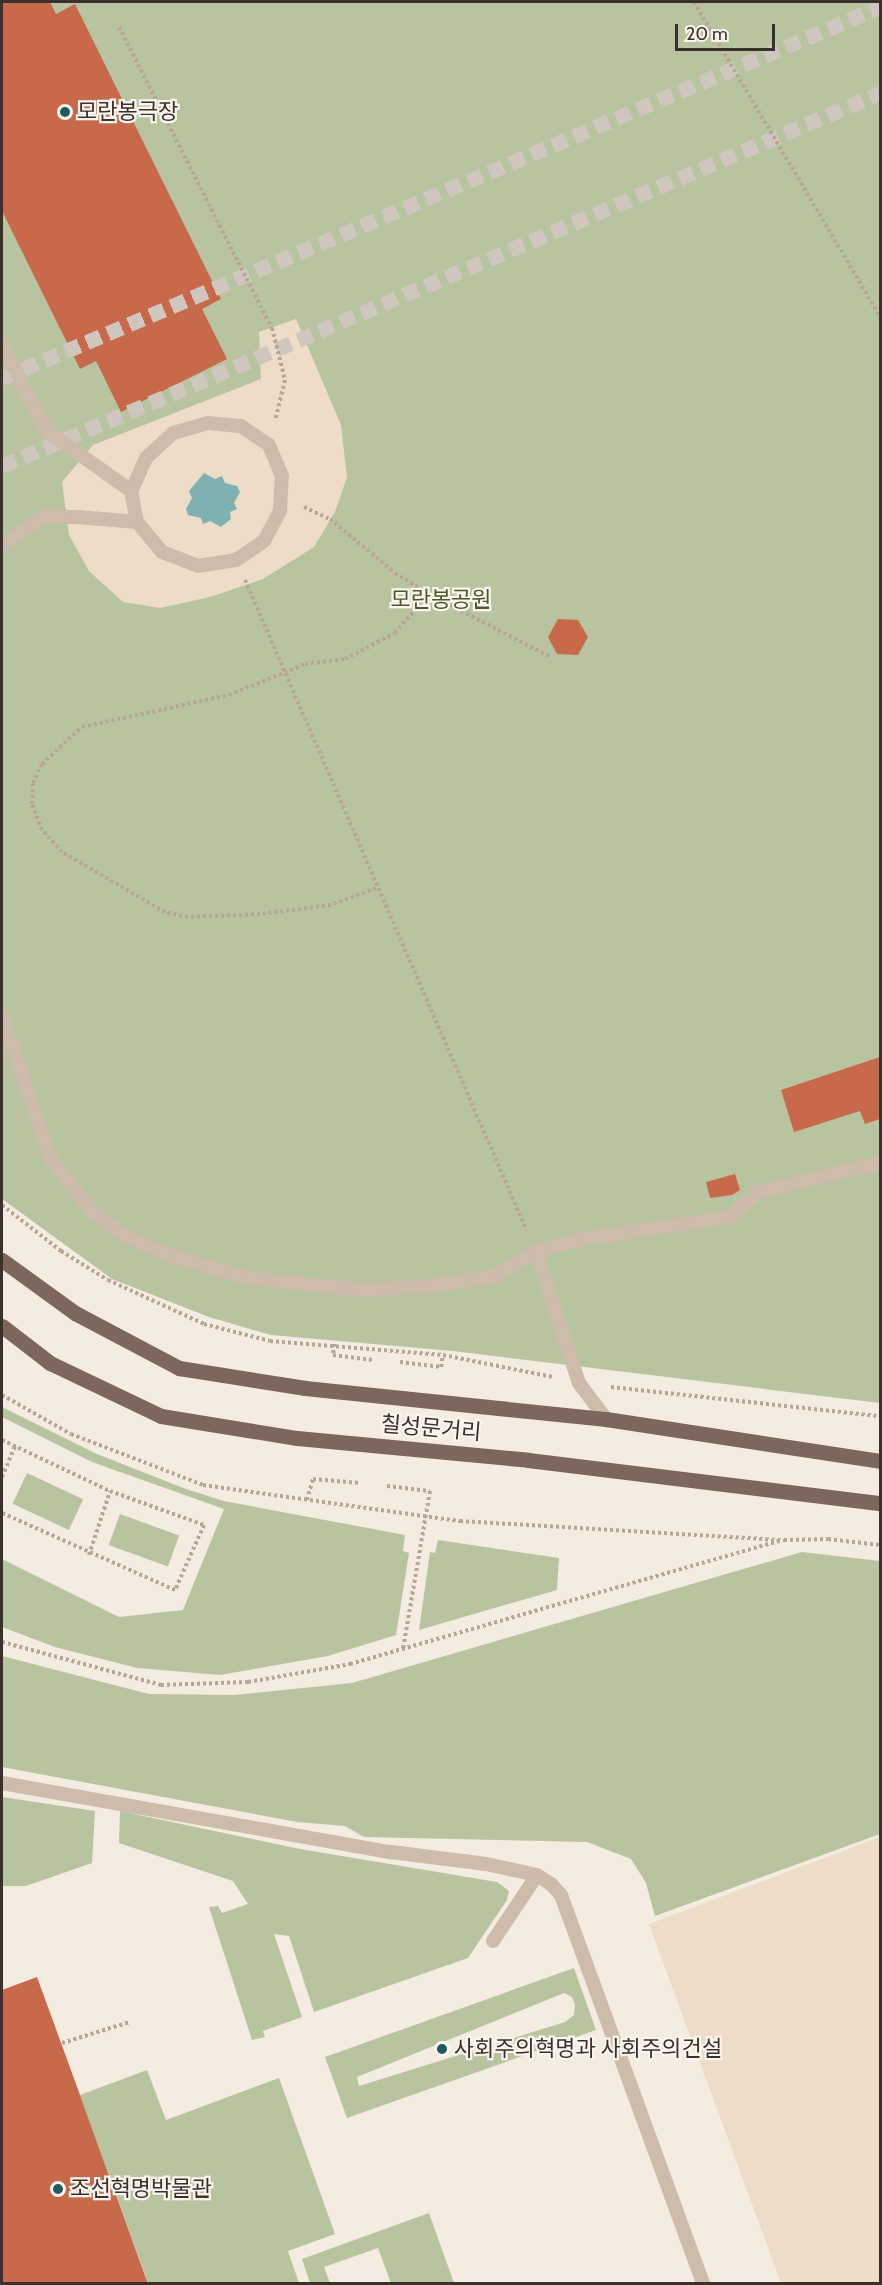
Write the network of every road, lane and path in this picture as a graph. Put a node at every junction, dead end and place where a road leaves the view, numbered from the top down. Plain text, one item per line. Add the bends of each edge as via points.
1 (694, 2) edge
2 (119, 27) dead end
3 (880, 315) edge
4 (2, 344) edge
5 (269, 445) junction
6 (131, 491) junction
7 (281, 496) junction
8 (137, 522) junction
9 (2, 544) edge
10 (247, 585) dead end
11 (429, 594) junction
12 (550, 657) dead end
13 (285, 675) junction
14 (376, 888) junction
15 (2, 1016) edge
16 (880, 1162) edge
17 (2, 1205) edge
18 (536, 1251) junction
19 (2, 1260) edge
20 (2, 1326) edge
21 (334, 1344) junction
22 (443, 1355) junction
23 (373, 1360) dead end
24 (400, 1362) dead end
25 (579, 1383) junction
26 (2, 1395) edge
27 (880, 1416) edge
28 (606, 1419) junction
29 (2, 1440) edge
30 (15, 1447) junction
31 (880, 1461) edge
32 (2, 1477) edge
33 (360, 1483) dead end
34 (387, 1486) dead end
35 (110, 1491) junction
36 (307, 1500) junction
37 (880, 1503) edge
38 (2, 1513) edge
39 (426, 1517) junction
40 (784, 1540) junction
41 (880, 1545) edge
42 (89, 1555) junction
43 (2, 1642) edge
44 (403, 1649) junction
45 (2, 1783) edge
46 (537, 1875) junction
47 (493, 1941) dead end
48 (130, 2022) dead end
49 (62, 2043) dead end
50 (703, 2283) edge

1 - 3 path
2 - 5 path via 272,328 285,380
4 - 6 lane via 47,431
5 - 6 lane via 241,426 208,423 173,433 146,458
5 - 7 lane via 282,476
6 - 8 lane
7 - 8 lane via 280,511 264,541 236,560 198,566 162,552
7 - 11 path via 330,519 395,573
8 - 9 lane via 45,516
10 - 13 path
11 - 12 path
11 - 13 path via 395,633 372,648 345,659 305,664
13 - 14 path
13 - 14 path via 229,695 82,727 42,764 33,783 32,804 42,830 62,852 87,868 165,912 188,917 222,918 331,905
14 - 18 path
15 - 18 lane via 29,1104 56,1167 92,1211 122,1234 165,1254 248,1278 362,1290 430,1286 495,1276
16 - 18 lane via 758,1192 730,1217 583,1239
17 - 21 path via 34,1232 108,1280 204,1324 270,1341
18 - 25 lane
19 - 28 main road, 칠성문거리 via 75,1313 179,1368 305,1388
20 - 37 main road, 칠성문거리 via 50,1363 161,1416 297,1438 528,1460
21 - 22 path
21 - 23 path via 333,1355
22 - 24 path via 441,1367
22 - 25 path
25 - 27 path
25 - 28 lane
26 - 36 path via 70,1434 203,1485
28 - 31 main road, 칠성문거리
29 - 30 path
30 - 32 path
30 - 35 path
33 - 36 path via 313,1479
34 - 39 path via 430,1491
35 - 42 path
35 - 42 path via 204,1525 175,1590
36 - 39 path
38 - 42 path
39 - 40 path
39 - 44 path
40 - 41 path via 828,1539
40 - 44 path
43 - 44 path via 161,1685 248,1682 350,1664
45 - 46 lane
46 - 47 lane
46 - 50 lane via 561,1895
48 - 49 path

